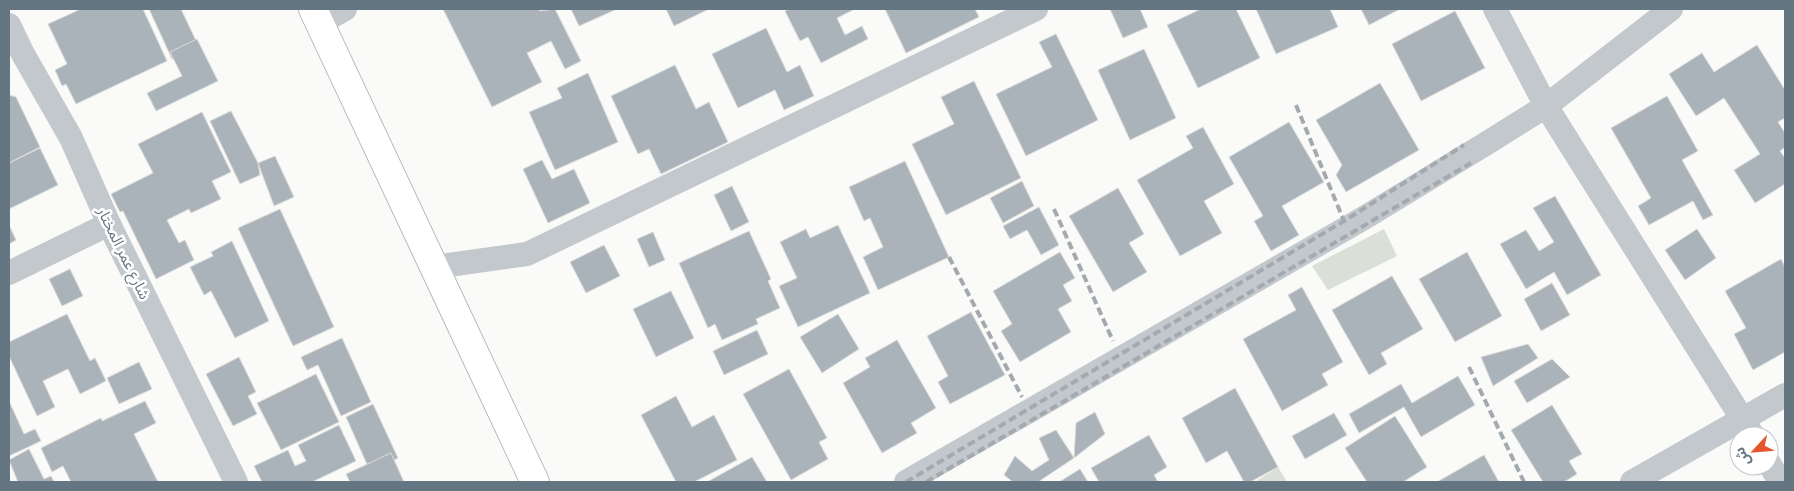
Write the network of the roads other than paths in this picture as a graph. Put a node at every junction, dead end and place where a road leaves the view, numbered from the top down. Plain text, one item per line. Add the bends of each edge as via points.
1 (345, 9) edge
2 (1036, 9) edge
3 (1495, 9) edge
4 (1671, 9) edge
5 (316, 16) edge
6 (9, 25) edge
7 (16, 58) edge
8 (1546, 106) junction
9 (109, 224) junction
10 (434, 267) junction
11 (9, 273) edge
12 (1785, 395) edge
13 (1747, 426) edge
14 (1750, 426) edge
15 (1729, 437) edge
16 (236, 482) edge
17 (535, 482) edge
18 (906, 482) edge
19 (1632, 482) edge

1 - 5 street
2 - 10 street via 527,254
3 - 8 street
4 - 8 street
5 - 10 main road
6 - 7 street, شارع عمر المختار
7 - 9 street, شارع عمر المختار via 71,138
8 - 13 street
8 - 18 street via 1364,218
9 - 11 street
9 - 16 street, شارع عمر المختار
10 - 17 main road
12 - 14 street
15 - 19 street

